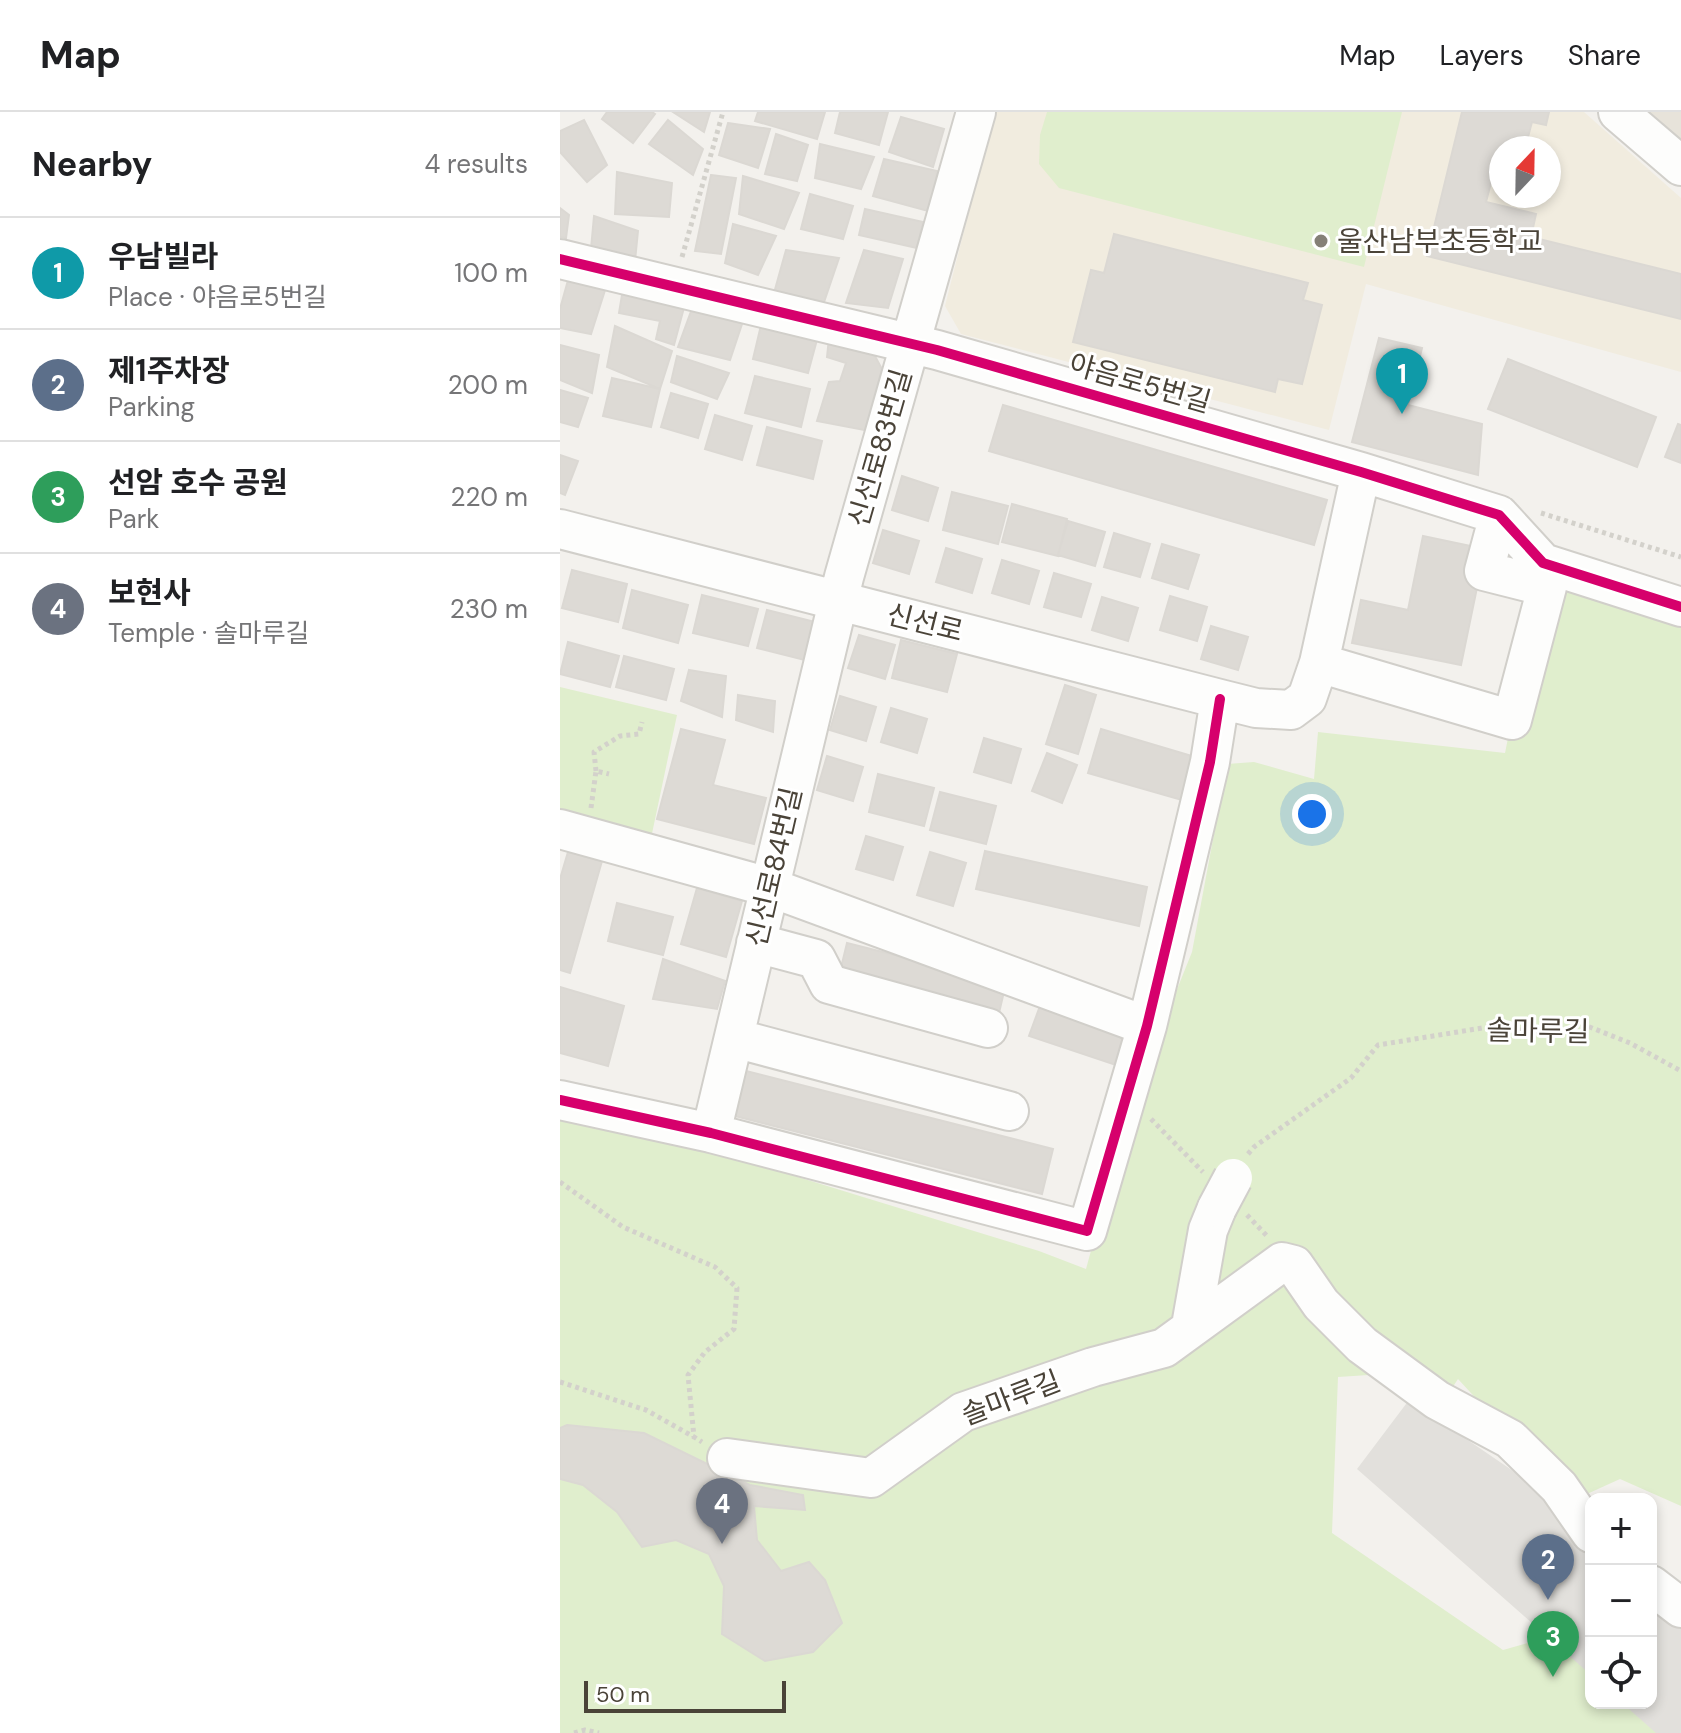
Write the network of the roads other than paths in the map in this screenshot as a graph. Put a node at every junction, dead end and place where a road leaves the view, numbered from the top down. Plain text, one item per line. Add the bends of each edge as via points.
1 (974, 112) edge
2 (1618, 112) edge
3 (1658, 112) edge
4 (1667, 112) edge
5 (1681, 166) edge
6 (560, 259) edge
7 (909, 343) junction
8 (1361, 472) junction
9 (1499, 515) junction
10 (560, 529) edge
11 (838, 601) junction
12 (1681, 607) edge
13 (1319, 663) junction
14 (1220, 699) junction
15 (573, 833) edge
16 (769, 887) junction
17 (756, 943) junction
18 (1147, 1026) junction
19 (988, 1028) dead end
20 (734, 1038) junction
21 (560, 1100) edge
22 (1009, 1111) dead end
23 (711, 1133) junction
24 (1230, 1183) road end
25 (1191, 1326) junction
26 (727, 1458) road end
27 (1585, 1524) edge
28 (1657, 1590) edge
29 (1681, 1608) edge

1 - 7 street, 신선로83번길
2 - 5 street
3 - 4 street
6 - 7 street, 야음로5번길
7 - 8 street, 야음로5번길
7 - 11 street, 신선로83번길
8 - 9 street, 야음로5번길
8 - 13 street
9 - 12 street via 1543,563
9 - 13 street via 1484,571 1547,587 1512,720
10 - 11 street, 신선로
11 - 14 street, 신선로
11 - 16 street, 신선로84번길
13 - 14 street, 신선로 via 1307,698 1291,710
14 - 18 street
15 - 16 street
16 - 17 street, 신선로84번길
16 - 18 street
17 - 19 street via 816,959 829,984
17 - 20 street, 신선로84번길
18 - 23 street via 1087,1231
20 - 22 street
20 - 23 street, 신선로84번길
21 - 23 street
24 - 25 street via 1208,1230
25 - 26 street, 솔마루길 via 1164,1348 963,1412 871,1478
25 - 27 street, 솔마루길 via 1282,1262 1294,1265 1321,1304 1362,1345 1437,1400 1510,1439 1559,1487
28 - 29 street

